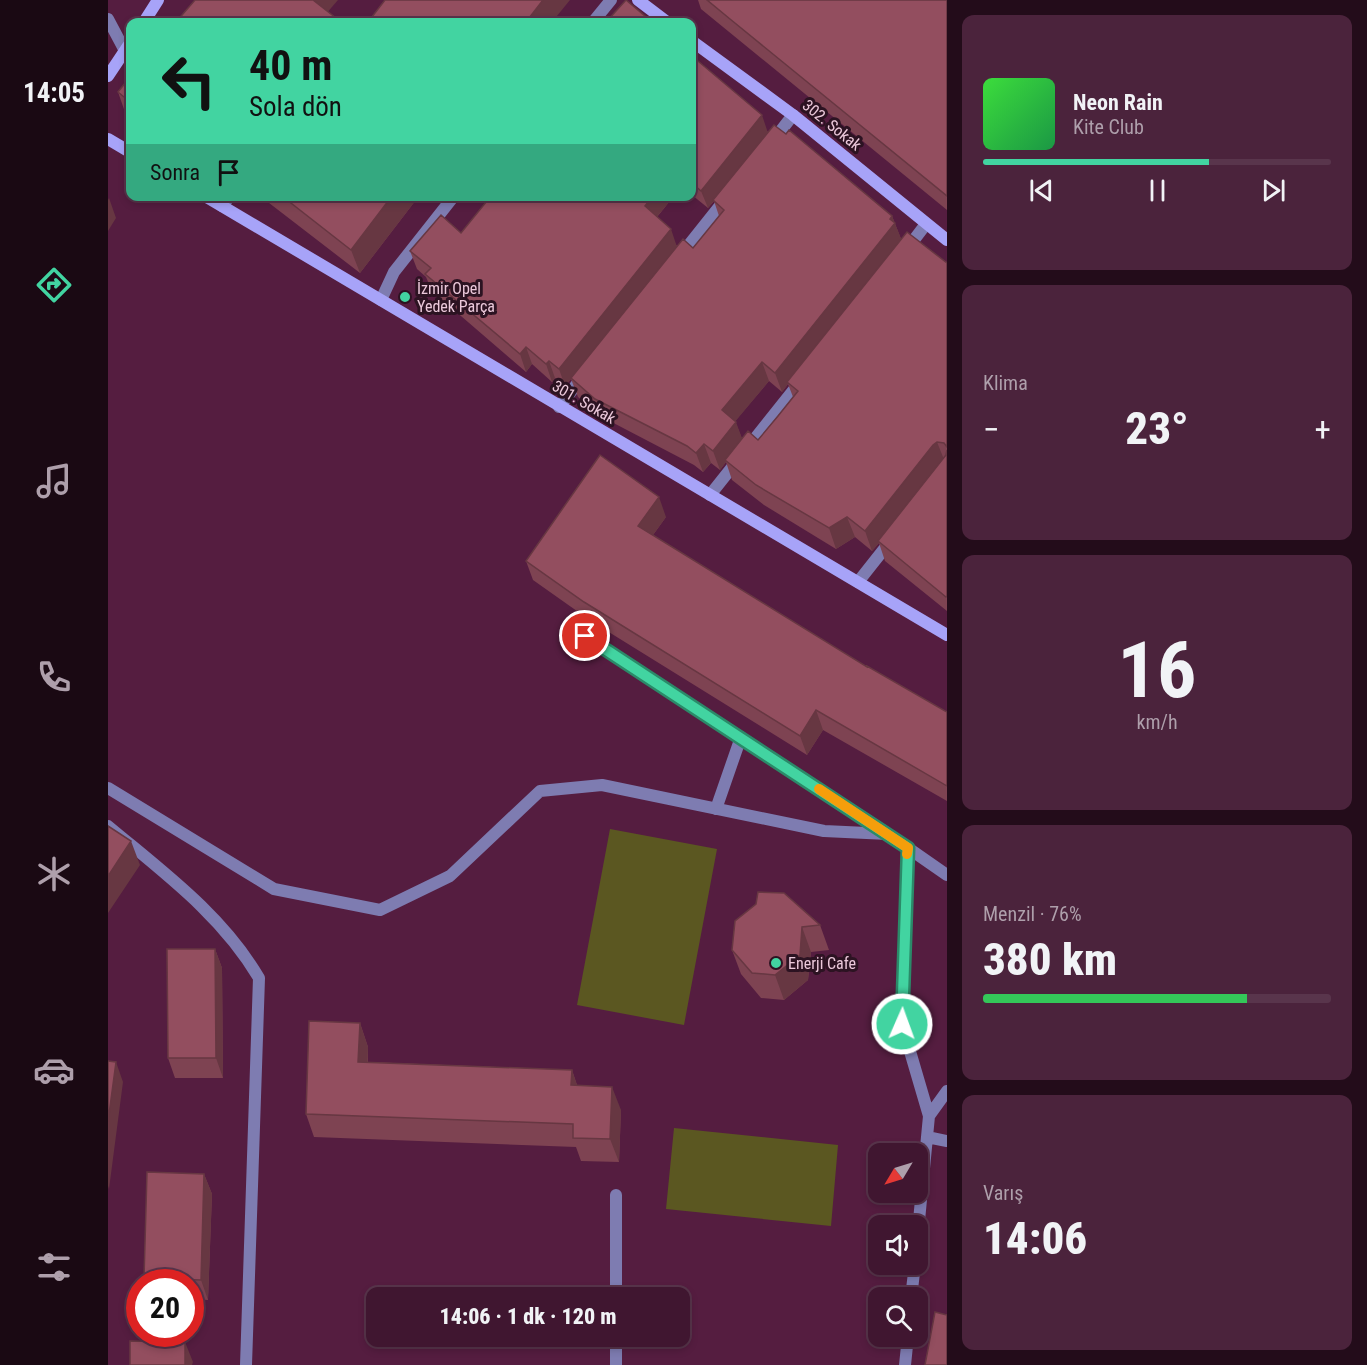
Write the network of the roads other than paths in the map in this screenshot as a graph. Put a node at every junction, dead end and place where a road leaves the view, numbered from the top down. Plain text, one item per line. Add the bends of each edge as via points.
1 (158, 0) edge
2 (611, 0) edge
3 (638, 0) edge
4 (147, 18) edge
5 (596, 18) edge
6 (662, 18) edge
7 (108, 19) edge
8 (126, 44) edge
9 (696, 45) edge
10 (126, 50) edge
11 (108, 76) edge
12 (794, 115) junction
13 (108, 139) edge
14 (126, 150) edge
15 (764, 152) edge
16 (735, 188) edge
17 (226, 201) edge
18 (450, 201) edge
19 (926, 224) junction
20 (947, 240) edge
21 (897, 262) edge
22 (669, 270) edge
23 (381, 300) junction
24 (595, 361) edge
25 (807, 374) edge
26 (559, 407) junction
27 (710, 495) junction
28 (903, 526) edge
29 (858, 582) junction
30 (947, 635) edge
31 (585, 636) dead end
32 (741, 738) junction
33 (108, 788) edge
34 (716, 809) junction
35 (108, 826) edge
36 (888, 834) junction
37 (908, 848) junction
38 (947, 875) edge
39 (947, 1091) edge
40 (929, 1116) junction
41 (927, 1137) junction
42 (947, 1141) edge
43 (616, 1195) dead end
44 (920, 1215) edge
45 (616, 1287) edge
46 (616, 1347) edge
47 (907, 1347) edge
48 (246, 1365) edge
49 (616, 1365) edge
50 (905, 1365) edge

1 - 4 street
2 - 5 street
3 - 6 street
7 - 8 street
9 - 12 street, 302. Sokak
10 - 11 street
12 - 15 street
12 - 19 street, 302. Sokak
13 - 14 street
16 - 22 street
17 - 23 street, 301. Sokak
18 - 23 street via 394,272
19 - 20 street, 302. Sokak
19 - 21 street
23 - 26 street, 301. Sokak
24 - 26 street
25 - 27 street
26 - 27 street, 301. Sokak
27 - 29 street, 301. Sokak
28 - 29 street
29 - 30 street, 301. Sokak
31 - 32 street
32 - 34 street
32 - 36 street
33 - 34 street via 274,889 380,910 450,876 540,791 602,785
34 - 36 street via 824,831
35 - 48 street via 199,902 244,952 259,978
36 - 37 street
37 - 38 street
37 - 40 street via 902,1024
39 - 40 street
40 - 41 street
41 - 42 street
41 - 44 street
43 - 45 street
46 - 49 street
47 - 50 street

